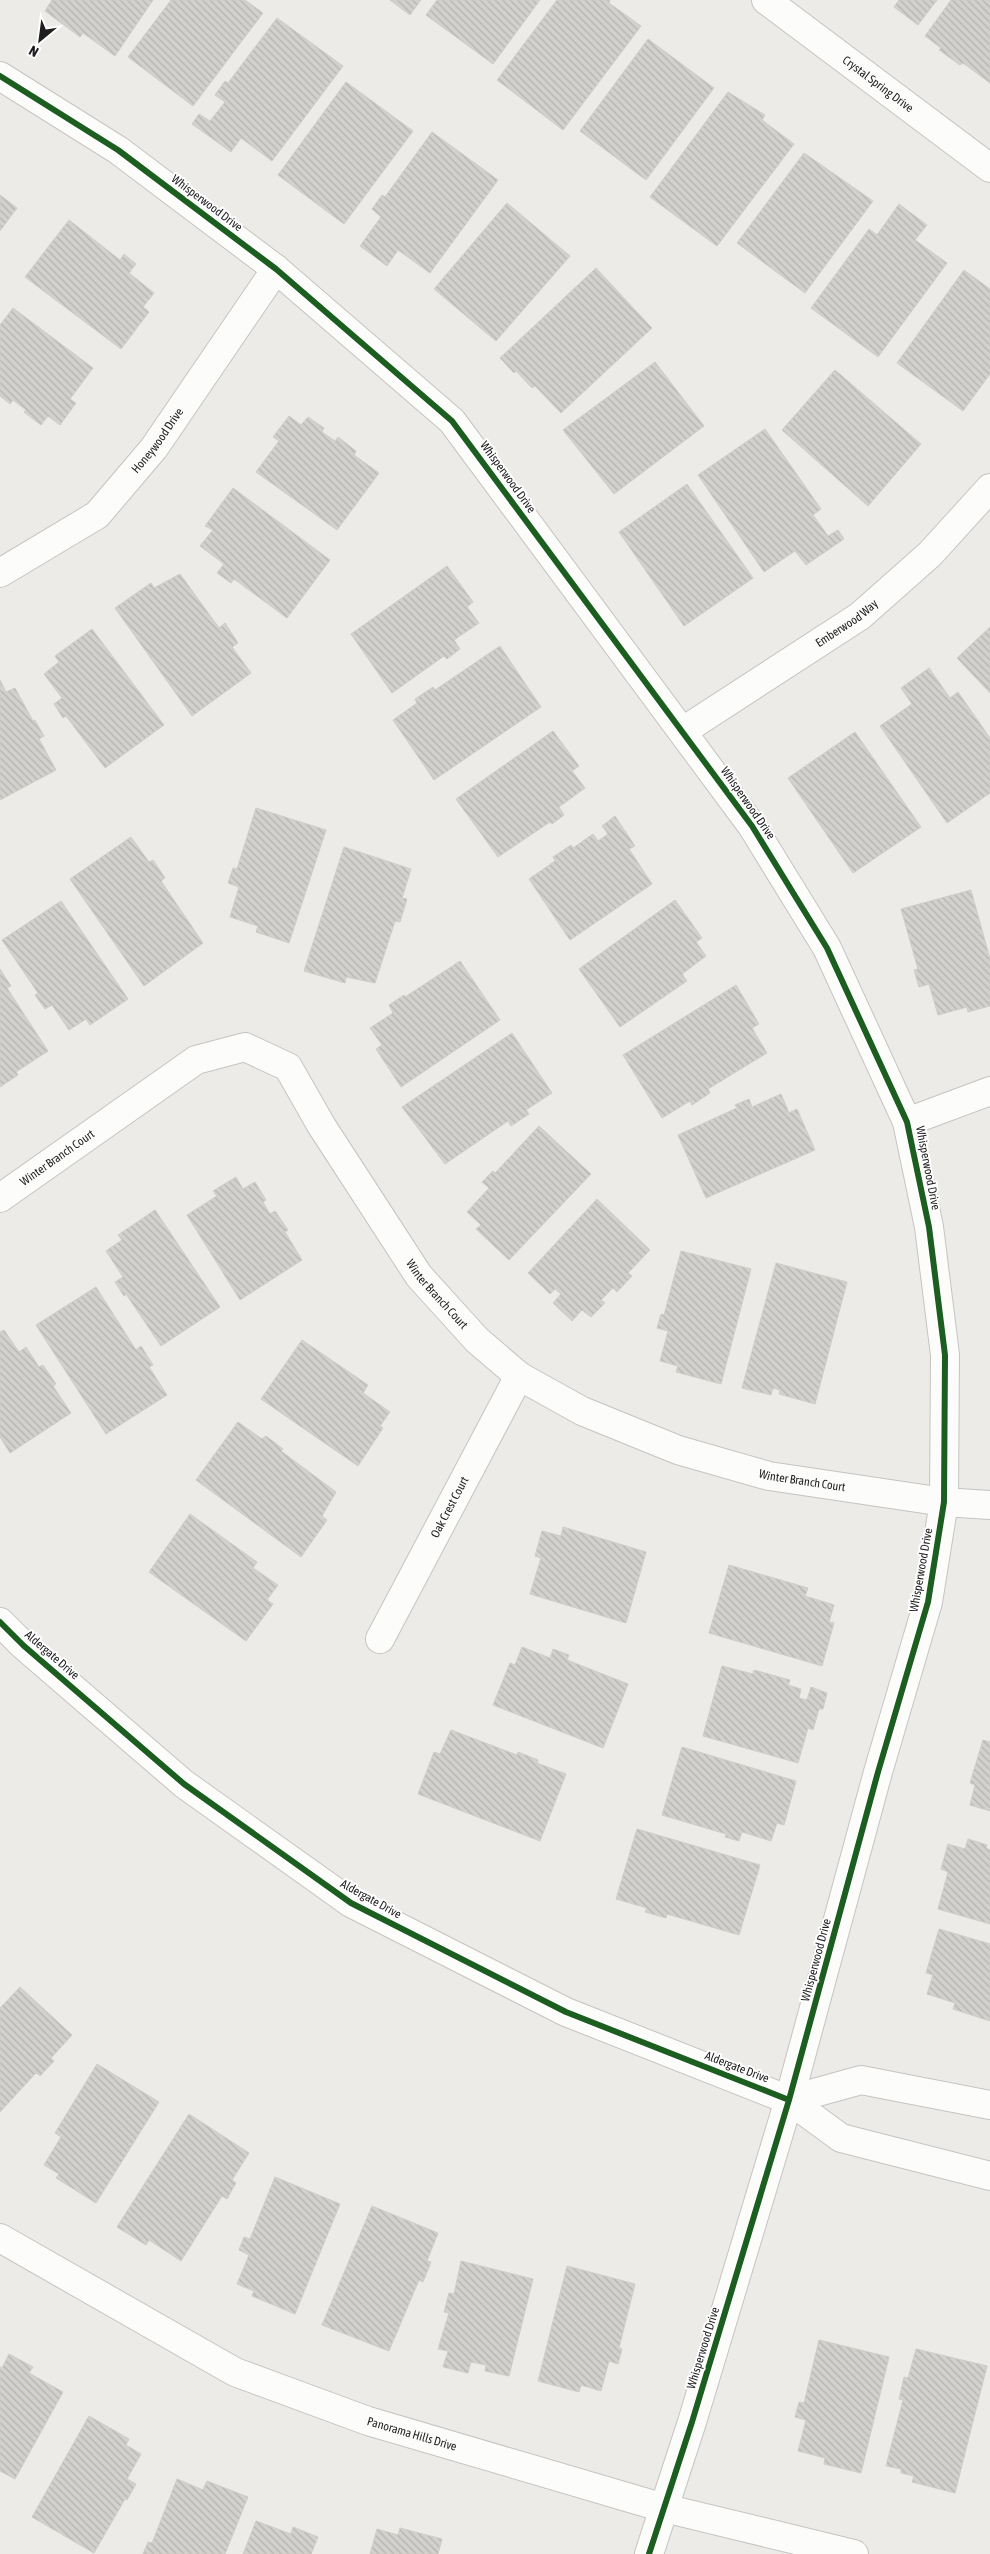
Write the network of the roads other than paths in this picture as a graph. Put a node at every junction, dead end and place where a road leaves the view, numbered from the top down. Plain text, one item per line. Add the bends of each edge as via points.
1 (766, 0) edge
2 (0, 76) edge
3 (990, 168) edge
4 (276, 269) junction
5 (990, 488) edge
6 (0, 573) edge
7 (683, 731) junction
8 (990, 1091) edge
9 (908, 1122) junction
10 (0, 1198) edge
11 (519, 1376) junction
12 (944, 1502) junction
13 (990, 1505) edge
14 (0, 1622) edge
15 (380, 1639) dead end
16 (789, 2100) junction
17 (990, 2105) edge
18 (990, 2176) edge
19 (0, 2238) edge
20 (664, 2508) junction
21 (650, 2554) edge
22 (854, 2554) edge

1 - 3 street, Crystal Spring Drive
2 - 4 street, Whisperwood Drive via 118,150
4 - 6 street, Honeywood Drive via 154,448 97,515
4 - 7 street, Whisperwood Drive via 452,421
5 - 7 street, Emberwood Way via 930,554 860,616
7 - 9 street, Whisperwood Drive via 752,826 827,948
8 - 9 street
9 - 12 street, Whisperwood Drive via 928,1227 945,1355
10 - 11 street, Winter Branch Court via 196,1060 245,1047 288,1067 321,1125 419,1276 477,1340
11 - 12 street, Winter Branch Court via 582,1411 678,1450 769,1476
11 - 15 street, Oak Crest Court
12 - 13 street, Winter Branch Court
12 - 16 street, Whisperwood Drive via 928,1602
14 - 16 street, Aldergate Drive via 184,1784 350,1903 566,2012
16 - 17 street via 861,2080
16 - 18 street, Aldergate Drive via 841,2138
16 - 20 street, Whisperwood Drive
19 - 20 street, Panorama Hills Drive via 235,2372 368,2421
20 - 21 street, Whisperwood Drive
20 - 22 street, Panorama Hills Drive

